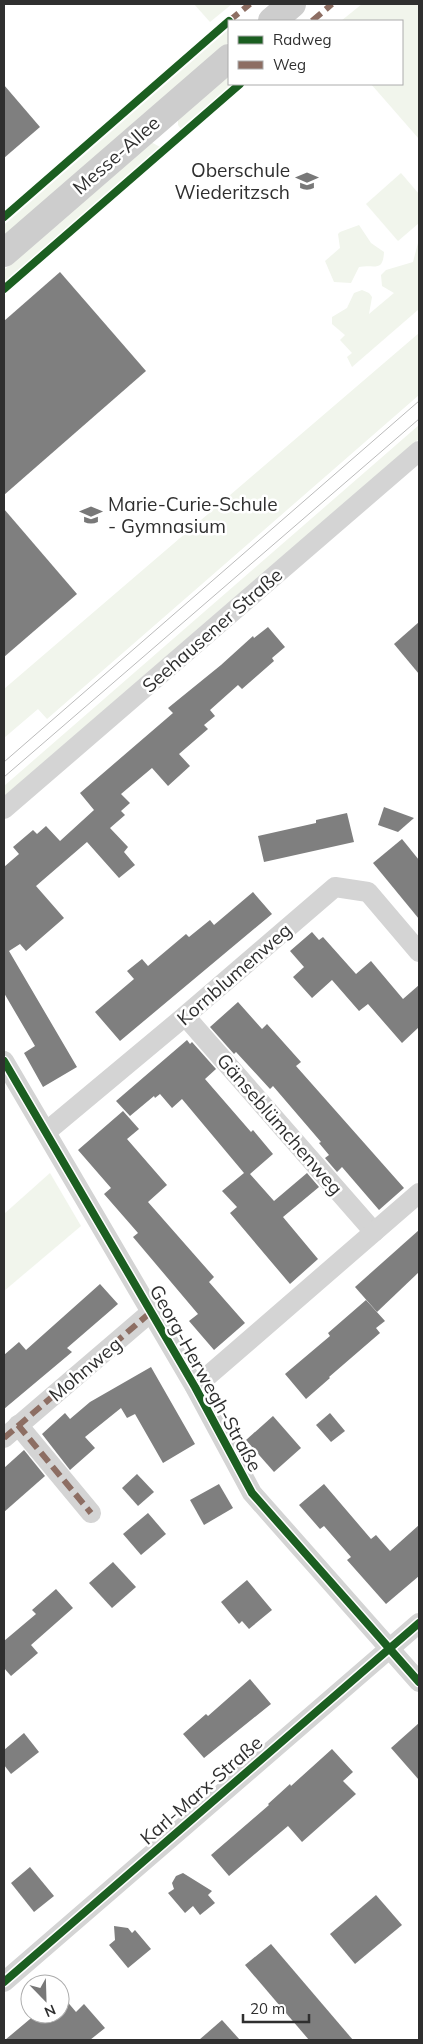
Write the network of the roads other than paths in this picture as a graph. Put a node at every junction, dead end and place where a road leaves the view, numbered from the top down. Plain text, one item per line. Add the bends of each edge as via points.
1 (292, 4) edge
2 (273, 20) edge
3 (228, 59) edge
4 (4, 253) edge
5 (419, 451) edge
6 (4, 809) edge
7 (419, 952) edge
8 (185, 1016) junction
9 (4, 1061) edge
10 (46, 1132) junction
11 (419, 1193) edge
12 (374, 1232) junction
13 (151, 1312) junction
14 (196, 1387) junction
15 (11, 1432) edge
16 (91, 1513) dead end
17 (419, 1623) edge
18 (391, 1648) junction
19 (419, 1682) edge
20 (4, 1982) edge

1 - 2 main road
3 - 4 main road, Messe-Allee
5 - 6 street, Seehausener Straße
7 - 8 street, Kornblumenweg via 368,892 335,887
8 - 10 street, Kornblumenweg
8 - 12 street, Gänseblümchenweg
9 - 10 street, Georg-Herwegh-Straße
10 - 13 street, Georg-Herwegh-Straße
11 - 12 street
12 - 14 street
13 - 14 street, Georg-Herwegh-Straße
13 - 15 street, Mohnweg
14 - 18 street, Georg-Herwegh-Straße via 252,1493
15 - 16 street, Mohnweg
17 - 18 street, Karl-Marx-Straße
18 - 19 street, Georg-Herwegh-Straße
18 - 20 street, Karl-Marx-Straße

